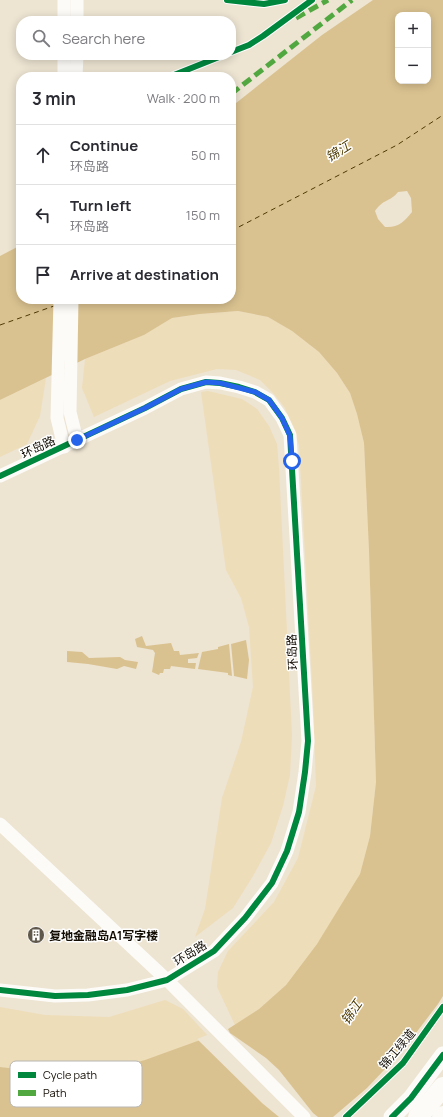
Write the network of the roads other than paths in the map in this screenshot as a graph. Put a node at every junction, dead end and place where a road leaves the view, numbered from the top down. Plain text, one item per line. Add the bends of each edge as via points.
1 (64, 0) edge
2 (78, 0) edge
3 (64, 16) edge
4 (77, 16) edge
5 (64, 60) edge
6 (77, 60) edge
7 (64, 72) edge
8 (76, 72) edge
9 (60, 304) edge
10 (72, 304) edge
11 (77, 440) junction
12 (64, 447) junction
13 (0, 476) edge
14 (0, 824) edge
15 (167, 980) junction
16 (0, 990) edge
17 (443, 1055) edge
18 (443, 1087) edge
19 (304, 1117) edge
20 (392, 1117) edge
21 (418, 1117) edge

1 - 3 street
2 - 4 street
5 - 7 street
6 - 8 street
9 - 12 street via 57,418
10 - 11 street via 70,412
11 - 12 street, 环岛路
11 - 15 street, 环岛路 via 181,389 206,382 239,387 269,400 282,418 290,436 308,741 299,812 287,851 272,883 214,951
12 - 13 street, 环岛路
14 - 15 street
15 - 16 street, 环岛路 via 127,990 88,995 55,996
15 - 19 street
17 - 20 main road via 411,1098
18 - 21 highway

